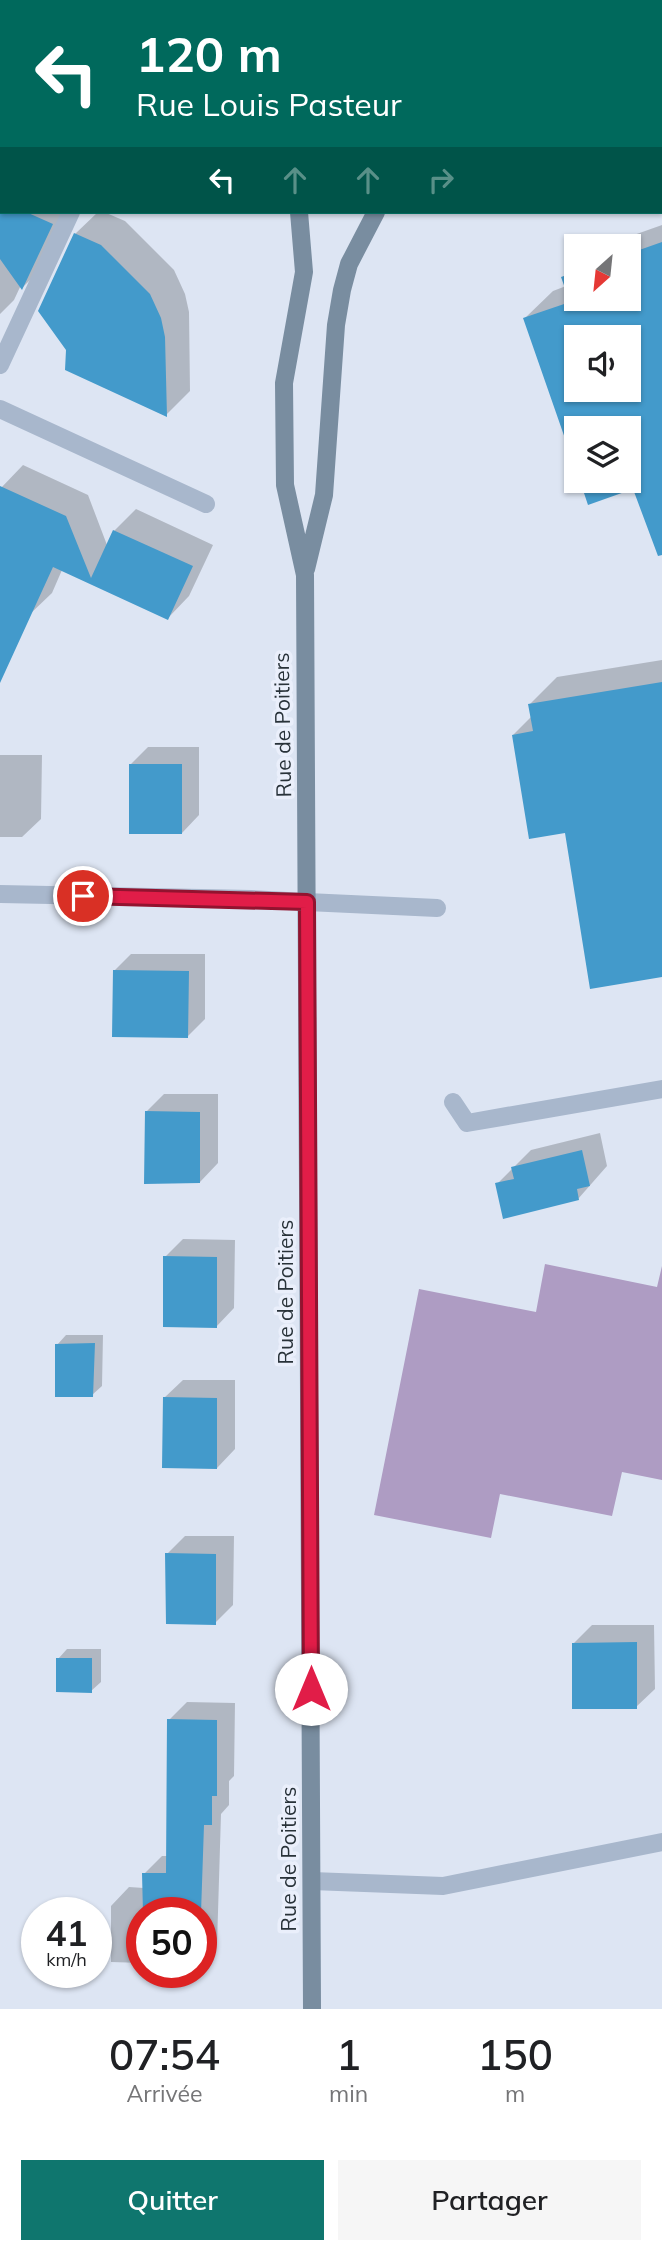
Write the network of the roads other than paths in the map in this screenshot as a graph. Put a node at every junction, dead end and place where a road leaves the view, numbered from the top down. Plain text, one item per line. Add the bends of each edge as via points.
1 (70, 214) edge
2 (299, 214) edge
3 (375, 214) edge
4 (0, 365) edge
5 (0, 409) edge
6 (206, 504) dead end
7 (305, 575) junction
8 (0, 894) edge
9 (307, 902) junction
10 (437, 908) dead end
11 (662, 1089) edge
12 (453, 1102) dead end
13 (662, 1842) edge
14 (312, 1881) junction
15 (312, 2009) edge

1 - 4 street
2 - 7 main road, Rue de Poitiers via 304,272 284,383 285,485
3 - 7 main road, Rue de Poitiers via 349,264 342,290 324,495
5 - 6 street
7 - 9 main road, Rue de Poitiers
8 - 9 street
9 - 10 street
9 - 14 main road, Rue de Poitiers
11 - 12 street via 467,1123
13 - 14 street via 443,1886
14 - 15 main road, Rue de Poitiers

